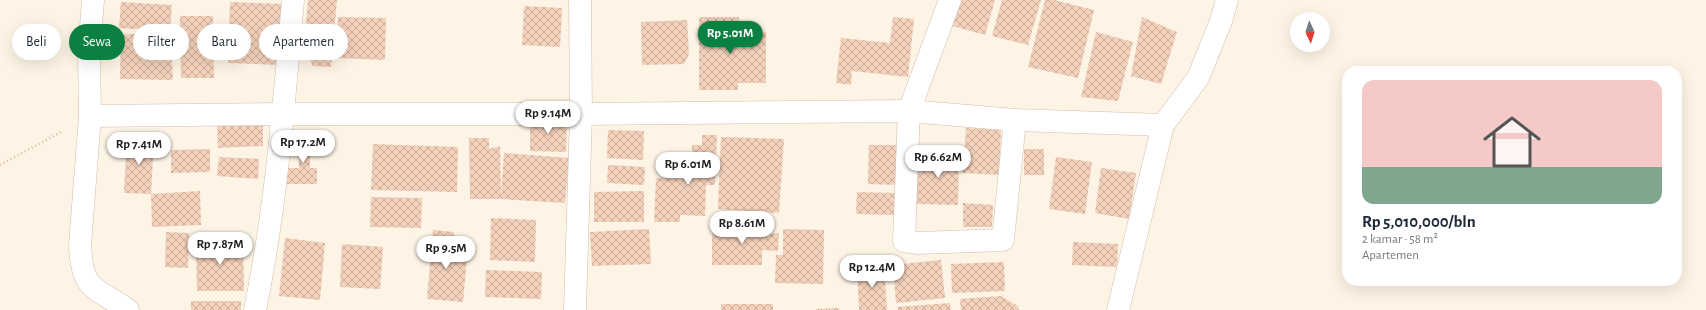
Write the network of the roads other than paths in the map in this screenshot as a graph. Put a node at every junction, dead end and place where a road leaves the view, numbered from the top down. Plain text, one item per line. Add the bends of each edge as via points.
1 (93, 0) edge
2 (292, 0) edge
3 (580, 0) edge
4 (950, 0) edge
5 (1228, 0) edge
6 (909, 111) junction
7 (283, 114) junction
8 (581, 114) junction
9 (90, 116) junction
10 (1015, 120) junction
11 (1163, 124) junction
12 (128, 310) edge
13 (255, 310) edge
14 (575, 310) edge
15 (1118, 310) edge

1 - 9 street via 89,53
2 - 7 street
3 - 8 street
4 - 6 street
5 - 11 street via 1198,78
6 - 8 street
6 - 10 street
6 - 10 street via 904,241 918,243 1003,240
7 - 8 street
7 - 9 street
7 - 13 street via 263,272
8 - 14 street
9 - 12 street via 80,244 81,265 86,280 95,289
10 - 11 street
11 - 15 street

